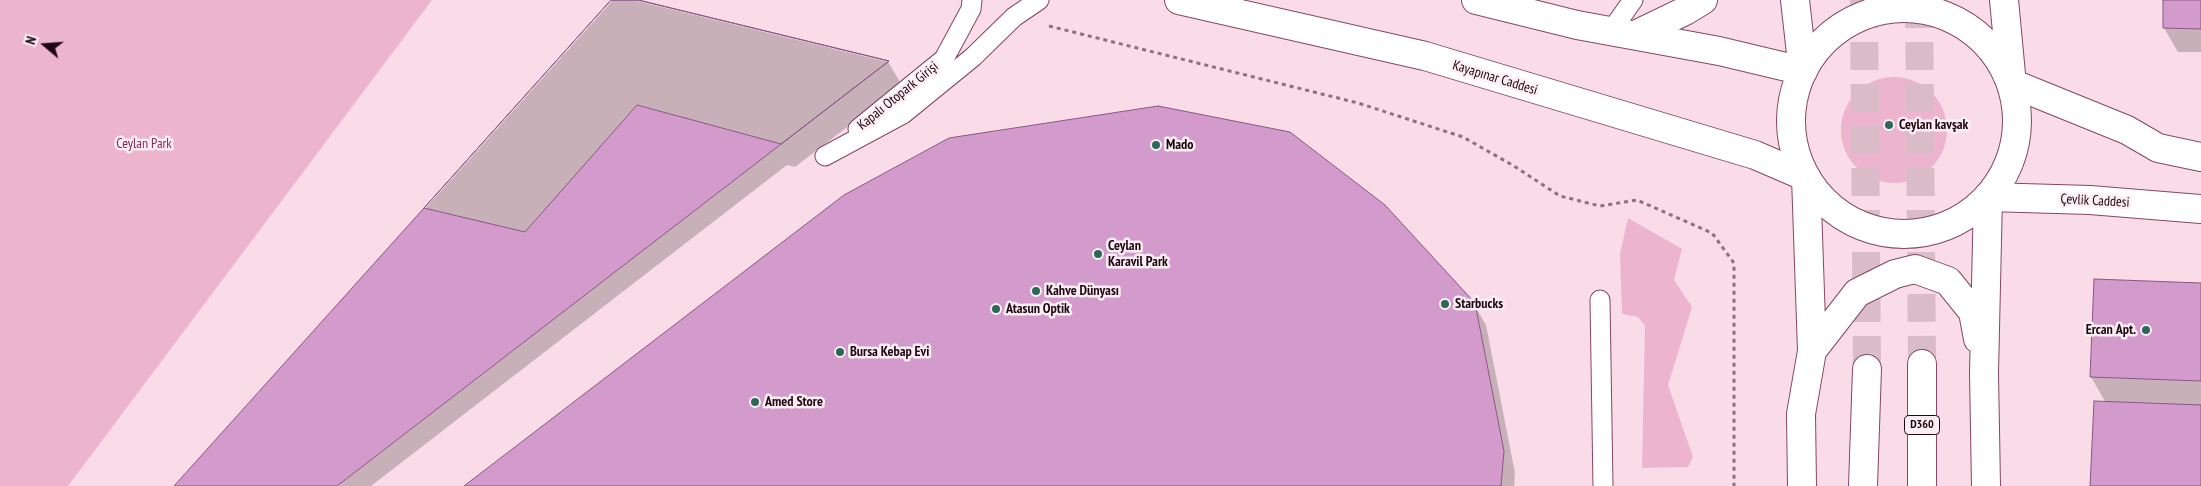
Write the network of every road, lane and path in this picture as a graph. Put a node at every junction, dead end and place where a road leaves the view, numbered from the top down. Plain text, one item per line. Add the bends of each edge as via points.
1 (972, 0) edge
2 (1039, 0) edge
3 (1179, 0) edge
4 (1476, 0) edge
5 (1633, 0) edge
6 (1703, 0) edge
7 (1795, 0) edge
8 (2004, 0) edge
9 (1014, 17) junction
10 (1623, 33) junction
11 (1803, 71) junction
12 (2011, 83) junction
13 (2201, 157) edge
14 (1806, 177) junction
15 (1988, 197) junction
16 (2201, 208) edge
17 (1600, 300) dead end
18 (1812, 350) junction
19 (1922, 364) tunnel mouth
20 (1867, 369) tunnel mouth
21 (1984, 372) junction
22 (1603, 486) edge
23 (1734, 486) edge
24 (1802, 486) edge
25 (1863, 486) edge
26 (1922, 486) edge
27 (1986, 486) edge

1 - 9 lane, Kapalı Otopark Girişi via 971,9 944,59 825,156 903,114 974,57
2 - 9 lane
3 - 14 main road, Kayapınar Caddesi via 1425,56 1755,155
4 - 10 main road
5 - 10 lane
6 - 10 main road via 1685,11
7 - 11 main road
8 - 12 main road
9 - 23 path via 1358,102 1463,137 1560,196 1600,206 1637,200 1712,233 1734,262
10 - 11 main road
11 - 12 main road via 1821,44 1852,20 1889,8 1927,10 1964,24 1992,49
11 - 14 main road via 1791,108 1793,144
12 - 13 main road via 2127,130 2158,148
12 - 15 main road via 2017,113 2016,144 2006,172
14 - 15 main road via 1828,205 1857,225 1892,234 1927,232 1960,220
14 - 18 main road
15 - 16 main road, Çevlik Caddesi
15 - 21 main road
17 - 22 lane
18 - 21 main road via 1857,293 1895,274 1915,269 1948,281 1973,312
18 - 24 main road via 1801,414
19 - 26 main road, D360
20 - 25 main road
21 - 27 main road

